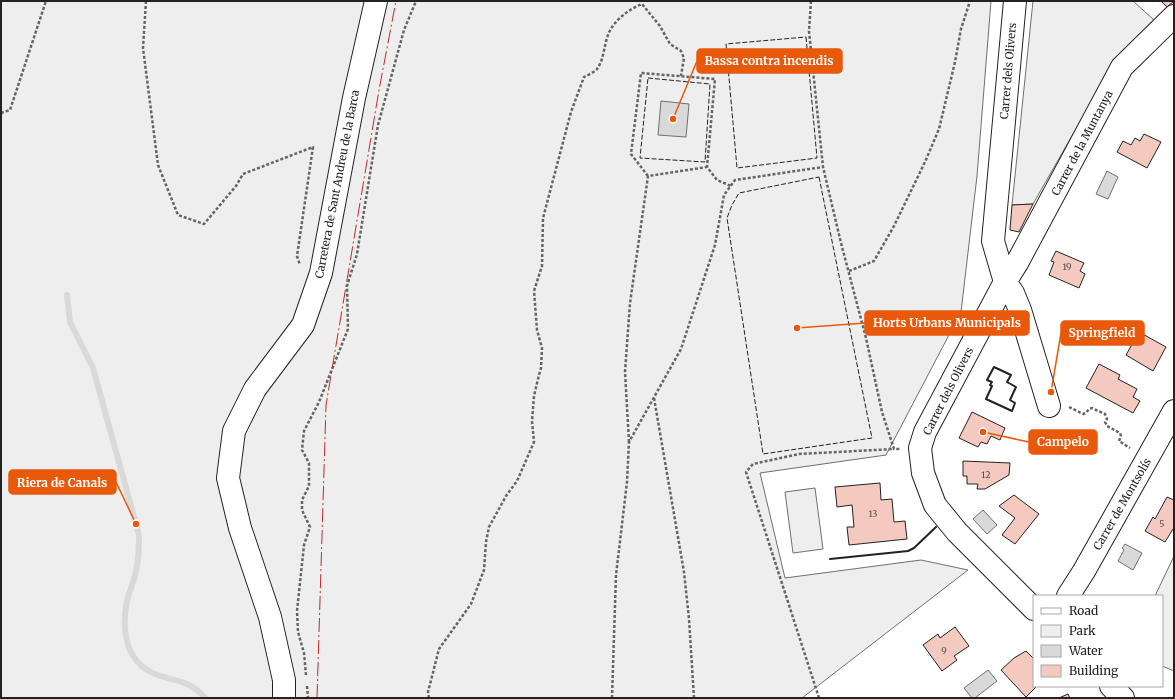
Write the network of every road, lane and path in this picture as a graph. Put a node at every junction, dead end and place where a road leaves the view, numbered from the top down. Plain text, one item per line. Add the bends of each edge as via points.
1 (46, 1) edge
2 (146, 1) edge
3 (376, 1) edge
4 (416, 1) edge
5 (810, 1) edge
6 (970, 1) edge
7 (1014, 1) edge
8 (1174, 16) edge
9 (682, 76) junction
10 (1, 113) edge
11 (823, 167) junction
12 (707, 168) junction
13 (648, 176) junction
14 (731, 186) junction
15 (849, 271) junction
16 (1005, 282) junction
17 (313, 295) junction
18 (654, 398) junction
19 (1049, 406) dead end
20 (1070, 407) dead end
21 (1174, 411) edge
22 (629, 442) junction
23 (1120, 443) dead end
24 (920, 448) junction
25 (894, 449) junction
26 (1069, 595) edge
27 (1033, 608) edge
28 (1113, 687) edge
29 (284, 698) edge
30 (308, 698) edge
31 (429, 698) edge
32 (612, 698) edge
33 (694, 698) edge
34 (819, 698) edge
35 (1123, 698) edge

1 - 10 path via 10,110
2 - 17 path via 143,48 158,165 178,215 204,224 243,174 313,147 297,256
3 - 17 street, Carretera de Sant Andreu de la Barca via 354,98 321,273
4 - 30 path via 404,30 378,125 357,254 347,286 348,329 319,402 304,430 302,450 309,463 309,486 302,500 302,510 310,527 304,545 297,611
5 - 11 path via 809,31
6 - 15 path via 961,29 956,62 939,129 925,162 874,261
7 - 16 street, Carrer dels Olivers via 993,241
8 - 16 street, Carrer de la Muntanya via 1122,67
9 - 12 path via 715,79
9 - 13 path via 641,73 631,154
9 - 31 path via 684,58 681,51 670,44 660,26 642,4 622,16 608,35 597,69 584,77 571,112 543,218 542,266 534,291 537,330 542,348 532,421 534,442 517,481 489,527 484,570 471,604 439,649 428,692
11 - 14 path via 735,180
11 - 15 path
12 - 13 path
12 - 14 path via 717,180
13 - 22 path via 630,303 625,372
14 - 18 path via 724,195 715,245 681,349
15 - 25 path via 882,412
16 - 19 street, Carrer dels Olivers via 1020,310
16 - 24 street, Carrer dels Olivers via 925,432
17 - 29 street, Carretera de Sant Andreu de la Barca via 304,325 255,389 234,431 228,478 240,528 270,617 284,680
18 - 22 path
18 - 33 path via 684,572
20 - 23 path via 1084,414 1092,408 1105,414 1107,426 1120,432
21 - 26 street, Carrer de Montsolís
22 - 32 path via 616,575
24 - 25 path
24 - 27 street, Carrer dels Olivers via 923,473 935,504 957,532
25 - 34 path via 799,454 753,464 746,472
28 - 35 street

